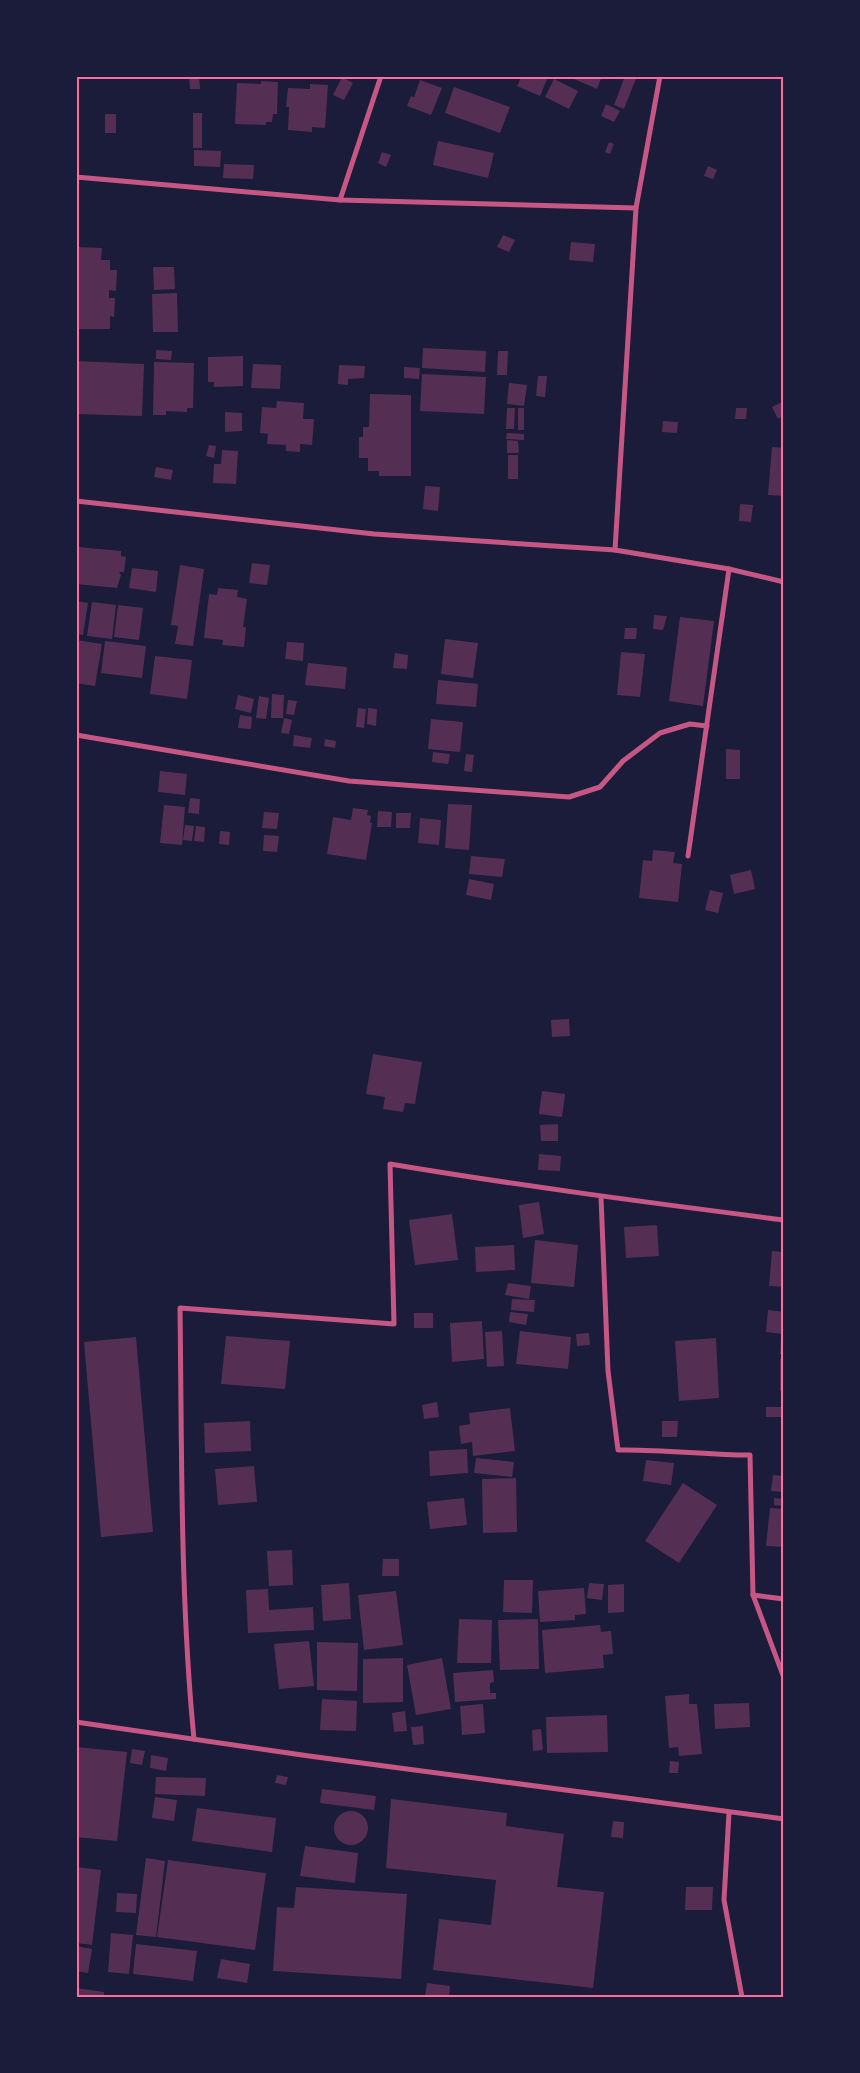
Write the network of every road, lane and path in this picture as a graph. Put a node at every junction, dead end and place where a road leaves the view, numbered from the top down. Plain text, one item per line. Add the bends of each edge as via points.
1 (381, 76) edge
2 (660, 76) edge
3 (76, 177) edge
4 (340, 200) junction
5 (636, 208) junction
6 (76, 501) edge
7 (615, 550) junction
8 (728, 569) junction
9 (784, 582) edge
10 (707, 726) junction
11 (76, 736) edge
12 (688, 856) dead end
13 (601, 1197) junction
14 (784, 1220) edge
15 (752, 1596) junction
16 (784, 1600) edge
17 (784, 1678) edge
18 (76, 1722) edge
19 (194, 1739) junction
20 (729, 1813) junction
21 (784, 1819) edge
22 (742, 1997) edge

1 - 4 street
2 - 5 street
3 - 4 street
4 - 5 street
5 - 7 street
6 - 7 street via 374,534
7 - 8 street
8 - 9 street
8 - 10 street
10 - 11 street via 690,724 660,733 623,761 600,787 569,797 349,781
10 - 12 street
13 - 14 street
13 - 15 street via 608,1371 618,1450 750,1455
13 - 19 street via 390,1164 394,1324 180,1308 183,1533
15 - 16 street
15 - 17 street
18 - 19 street
19 - 20 street
20 - 21 street
20 - 22 street via 724,1900

